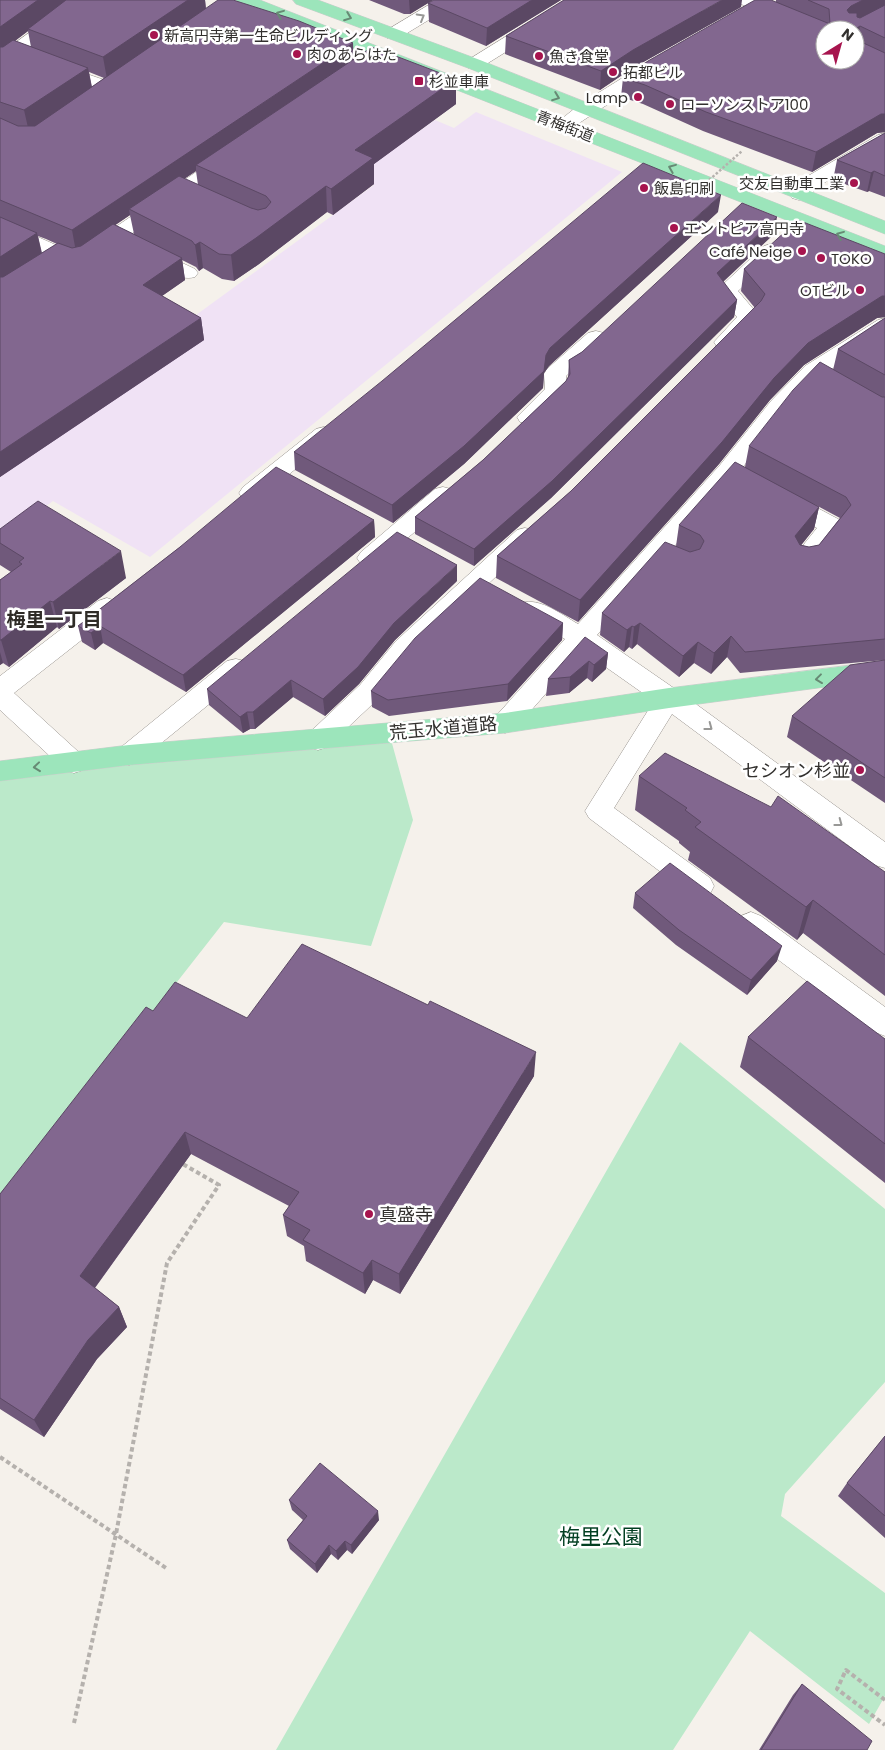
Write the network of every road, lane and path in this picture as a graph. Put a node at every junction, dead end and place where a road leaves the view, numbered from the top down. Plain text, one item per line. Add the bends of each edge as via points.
1 (85, 0) edge
2 (302, 0) edge
3 (449, 0) edge
4 (577, 0) edge
5 (237, 1) edge
6 (755, 5) edge
7 (815, 32) edge
8 (393, 34) junction
9 (383, 54) junction
10 (7, 58) edge
11 (666, 58) edge
12 (474, 64) junction
13 (362, 69) edge
14 (126, 77) edge
15 (110, 88) junction
16 (94, 99) edge
17 (586, 109) junction
18 (563, 125) junction
19 (885, 139) edge
20 (243, 148) edge
21 (742, 151) dead end
22 (651, 160) junction
23 (631, 177) edge
24 (698, 190) edge
25 (799, 194) junction
26 (748, 198) junction
27 (728, 216) edge
28 (803, 220) junction
29 (0, 226) edge
30 (885, 228) edge
31 (116, 236) junction
32 (885, 253) edge
33 (61, 255) junction
34 (38, 269) edge
35 (188, 273) dead end
36 (614, 322) edge
37 (885, 325) edge
38 (710, 356) edge
39 (338, 422) edge
40 (514, 431) edge
41 (728, 470) junction
42 (459, 482) edge
43 (233, 508) edge
44 (539, 524) edge
45 (388, 531) junction
46 (420, 548) edge
47 (658, 549) junction
48 (804, 559) edge
49 (680, 560) edge
50 (353, 572) edge
51 (485, 585) junction
52 (127, 593) edge
53 (580, 636) junction
54 (249, 657) edge
55 (885, 670) edge
56 (0, 690) edge
57 (0, 695) edge
58 (669, 698) junction
59 (505, 723) junction
60 (318, 740) junction
61 (129, 755) junction
62 (74, 763) junction
63 (0, 771) edge
64 (885, 857) edge
65 (885, 1023) edge
66 (179, 1162) edge
67 (0, 1457) edge
68 (116, 1534) junction
69 (166, 1568) dead end
70 (885, 1700) edge
71 (74, 1723) dead end
72 (885, 1725) edge

1 - 10 street
2 -> 8 main road, 青梅街道
8 -> 3 street
4 - 12 street
9 -> 5 main road, 青梅街道
6 - 7 street
8 - 12 main road, 青梅街道
9 - 13 street
9 - 18 main road, 青梅街道
10 - 15 street via 36,60
11 - 17 street
12 -> 17 main road, 青梅街道
14 - 15 street
15 - 16 street
17 - 18 street
17 - 25 main road, 青梅街道
18 - 22 main road, 青梅街道
19 - 25 street via 816,180
20 - 31 street via 191,196
21 - 24 path, bridge
22 - 23 street
26 -> 22 main road, 青梅街道
25 - 30 main road, 青梅街道
26 - 27 street
26 - 28 main road, 青梅街道
32 -> 28 main road, 青梅街道
28 - 38 street via 726,291 748,317
29 - 33 street
31 - 33 street via 77,262
31 - 35 street
33 - 34 street
36 - 40 street via 555,374 556,391
37 - 41 street via 780,406
39 - 43 street via 286,476
41 - 47 street
41 - 48 street via 832,526
42 - 45 street
44 - 51 street
45 - 46 street
45 - 50 street
47 - 49 street
47 - 53 street
51 - 53 street
51 - 60 street via 405,648 369,692
52 - 56 street
53 - 58 street
53 - 59 street
54 - 61 street
55 -> 58 main road, 荒玉水道道路
57 - 62 street
58 - 59 main road, 荒玉水道道路
58 -> 64 street
58 - 65 street via 598,811
59 - 60 main road, 荒玉水道道路
60 - 61 main road, 荒玉水道道路
61 - 62 main road, 荒玉水道道路
62 -> 63 main road, 荒玉水道道路
66 - 68 path via 219,1185 167,1262
67 - 68 path
68 - 69 path
68 - 71 path
70 - 72 path via 846,1670 837,1689

